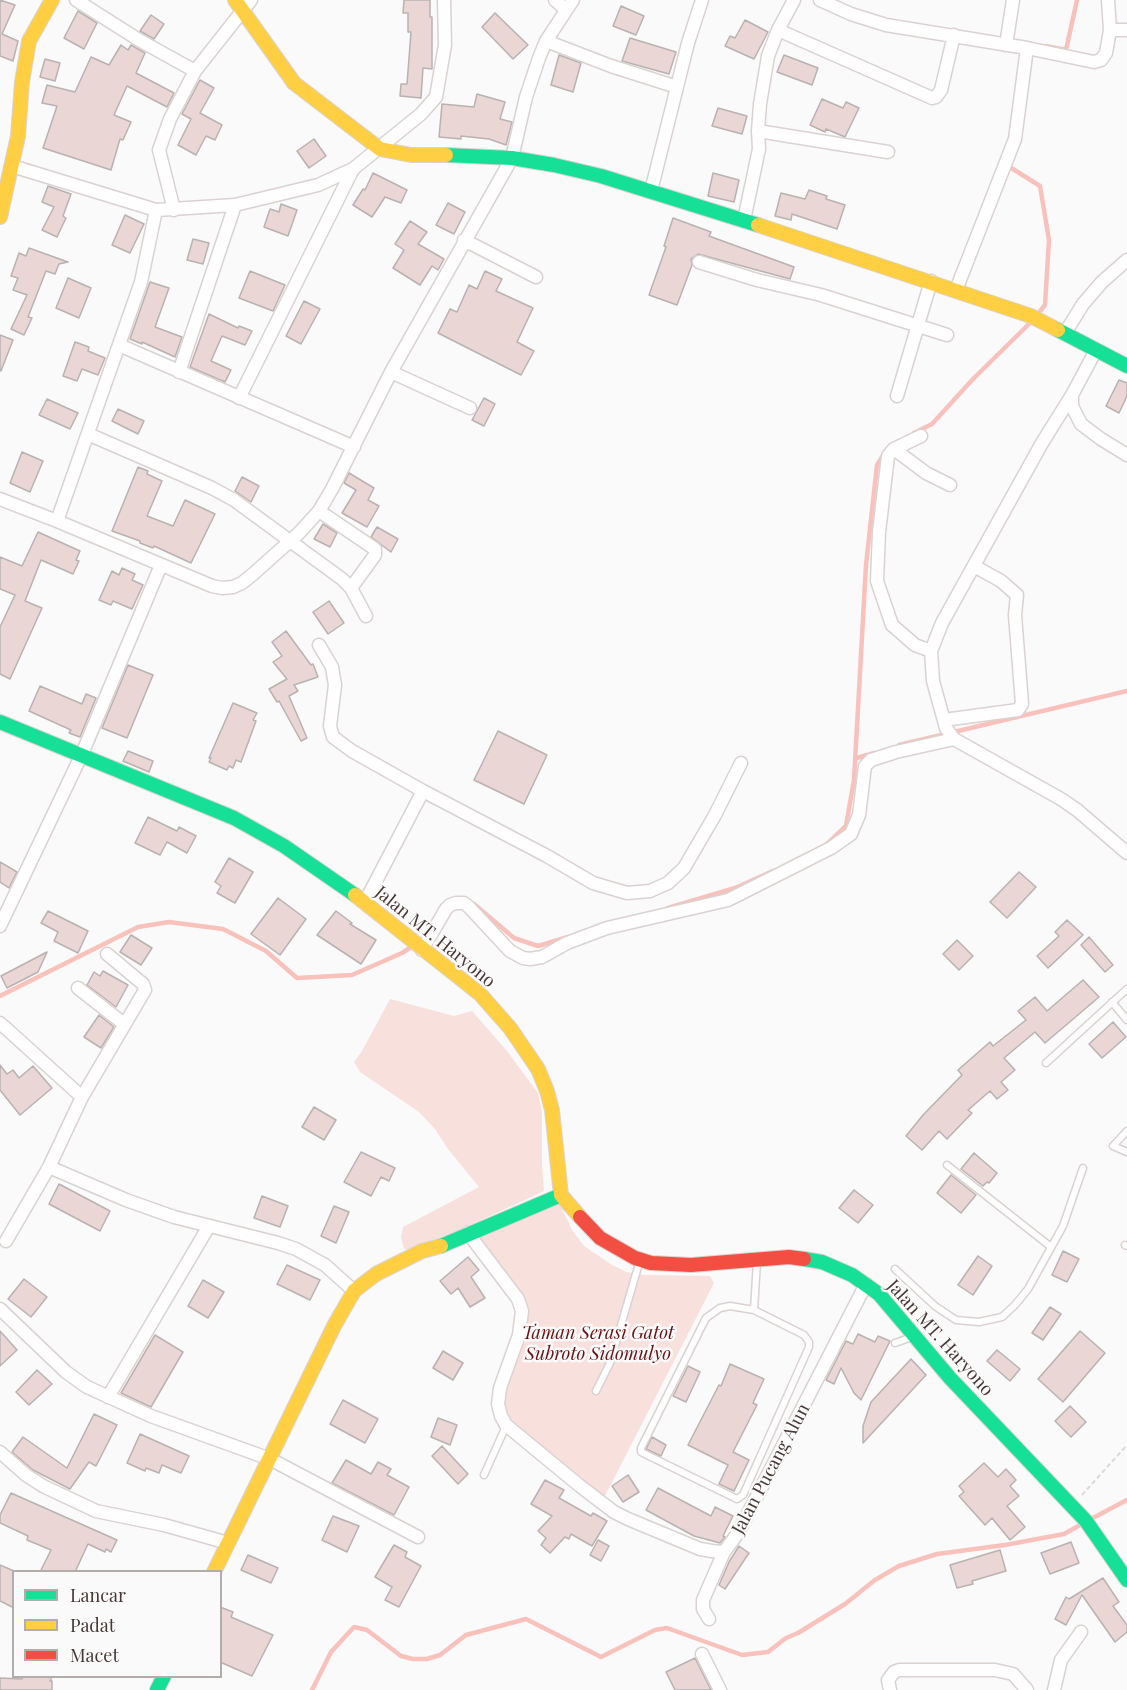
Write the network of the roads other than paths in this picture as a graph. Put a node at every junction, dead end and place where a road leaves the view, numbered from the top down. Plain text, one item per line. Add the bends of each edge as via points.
1 (52, 0) edge
2 (76, 0) edge
3 (444, 0) edge
4 (555, 0) edge
5 (702, 0) edge
6 (794, 0) edge
7 (820, 0) edge
8 (1013, 0) edge
9 (1108, 0) edge
10 (243, 4) edge
11 (570, 5) edge
12 (778, 30) junction
13 (1110, 30) junction
14 (1127, 30) edge
15 (954, 35) junction
16 (546, 41) junction
17 (1006, 45) junction
18 (1031, 49) junction
19 (195, 71) junction
20 (677, 87) junction
21 (758, 132) junction
22 (380, 149) junction
23 (888, 152) dead end
24 (512, 158) junction
25 (12, 166) junction
26 (353, 169) junction
27 (651, 191) junction
28 (235, 205) junction
29 (156, 210) junction
30 (174, 210) junction
31 (0, 217) edge
32 (744, 219) junction
33 (464, 240) junction
34 (1127, 260) edge
35 (699, 262) dead end
36 (536, 277) dead end
37 (931, 282) junction
38 (956, 290) junction
39 (918, 327) junction
40 (1065, 333) junction
41 (947, 335) dead end
42 (118, 345) junction
43 (1096, 350) junction
44 (1127, 366) edge
45 (179, 372) junction
46 (391, 372) junction
47 (1072, 395) junction
48 (897, 396) dead end
49 (239, 398) junction
50 (470, 408) dead end
51 (88, 435) junction
52 (921, 436) dead end
53 (354, 447) junction
54 (894, 449) junction
55 (1127, 455) edge
56 (950, 485) dead end
57 (0, 499) edge
58 (319, 511) junction
59 (57, 521) junction
60 (289, 541) junction
61 (161, 565) junction
62 (974, 566) junction
63 (351, 588) junction
64 (366, 616) dead end
65 (319, 645) dead end
66 (931, 651) junction
67 (0, 722) edge
68 (949, 731) junction
69 (82, 754) junction
70 (741, 763) dead end
71 (423, 791) junction
72 (1127, 853) edge
73 (365, 902) junction
74 (0, 926) edge
75 (422, 950) junction
76 (107, 954) dead end
77 (78, 988) dead end
78 (1127, 989) edge
79 (1112, 1002) junction
80 (1127, 1020) edge
81 (0, 1023) edge
82 (124, 1024) junction
83 (1046, 1063) dead end
84 (82, 1097) junction
85 (1127, 1131) edge
86 (1127, 1152) edge
87 (947, 1165) dead end
88 (49, 1167) junction
89 (1083, 1168) dead end
90 (561, 1195) junction
91 (209, 1226) junction
92 (468, 1233) junction
93 (2, 1242) edge
94 (1050, 1247) junction
95 (640, 1260) junction
96 (757, 1260) junction
97 (895, 1269) dead end
98 (866, 1284) junction
99 (354, 1291) junction
100 (0, 1309) edge
101 (754, 1310) junction
102 (914, 1336) junction
103 (895, 1343) dead end
104 (596, 1391) dead end
105 (108, 1398) junction
106 (506, 1425) junction
107 (0, 1452) edge
108 (270, 1459) junction
109 (484, 1475) dead end
110 (418, 1537) dead end
111 (228, 1543) junction
112 (724, 1552) junction
113 (215, 1570) edge
114 (1127, 1580) edge
115 (709, 1619) dead end
116 (1082, 1632) dead end
117 (702, 1654) dead end
118 (720, 1690) edge
119 (890, 1690) edge
120 (1027, 1690) edge
121 (1054, 1690) edge

1 - 25 street via 29,41
2 - 19 street
3 - 22 street via 445,45 435,97 429,107
4 - 11 street
5 - 20 street
6 - 12 street
7 - 15 street via 886,25
8 - 17 street
9 - 13 street
10 - 19 street
10 - 22 street via 294,83
11 - 16 street
12 - 15 street via 932,98 941,90
12 - 21 street via 763,81
13 - 14 street
13 - 18 street via 1106,53 1094,62
15 - 17 street
16 - 20 street
16 - 24 street via 528,89
17 - 18 street
18 - 38 street via 1014,139
19 - 30 street via 159,150
20 - 27 street
21 - 23 street
21 - 32 street via 759,149
22 - 24 street via 411,155
22 - 26 street
24 - 27 street
24 - 33 street
25 - 29 street
25 - 31 street
26 - 28 street via 318,185
26 - 49 street
27 - 32 street
28 - 30 street
28 - 45 street
29 - 30 street
29 - 42 street via 141,282
32 - 37 street
33 - 36 street
33 - 46 street
34 - 40 street via 1083,304
35 - 39 street
37 - 38 street
37 - 39 street
38 - 40 street via 1031,316
39 - 41 street
39 - 48 street
40 - 43 street
42 - 45 street
42 - 51 street
43 - 44 street
43 - 47 street
45 - 49 street
46 - 50 street
46 - 53 street
47 - 55 street via 1075,415 1081,424
47 - 62 street
49 - 53 street
51 - 59 street
51 - 60 street via 219,492
52 - 54 street
53 - 58 street
54 - 56 street
54 - 66 street via 886,468 876,581 892,625 915,645
57 - 59 street
58 - 60 street
58 - 63 street via 375,549 375,555
59 - 61 street
60 - 61 street via 252,575 232,587 212,586
60 - 63 street
61 - 69 street
62 - 66 street
62 - 68 street via 1017,595 1022,704 1018,710
63 - 64 street
65 - 71 street via 332,668 335,685 330,726 333,737
66 - 68 street via 933,681
67 - 69 street, Jalan MT. Haryono
68 - 72 street via 1061,799
68 - 75 street via 871,760 865,766 857,823 851,834 728,900 607,928 530,959 510,951 470,907 456,903 446,909
69 - 73 street, Jalan MT. Haryono via 234,818 284,846
69 - 74 street
70 - 71 street via 684,868 668,883 650,891 627,893 593,883
71 - 73 street
73 - 75 street, Jalan MT. Haryono
75 - 90 street, Jalan MT. Haryono via 480,994 538,1069 552,1110
76 - 82 street via 145,987
77 - 82 street
78 - 79 lane
79 - 80 lane
79 - 83 lane
81 - 84 street
82 - 84 street
84 - 88 street
85 - 86 lane via 1113,1146
87 - 94 lane
88 - 91 street via 126,1200
88 - 93 street
89 - 94 lane via 1063,1226
90 - 92 street
90 - 95 street, Jalan MT. Haryono via 600,1238
91 - 99 street via 296,1249 325,1265
91 - 105 street
92 - 99 street via 422,1251
92 - 106 street via 518,1299 522,1311 519,1335 500,1388 498,1404
94 - 97 lane via 1028,1289 1008,1313 979,1322 956,1320
95 - 96 street, Jalan MT. Haryono via 691,1265
95 - 104 lane via 610,1363
96 - 98 street, Jalan MT. Haryono via 789,1257 822,1262
96 - 101 lane
98 - 102 street, Jalan MT. Haryono
98 - 112 street, Jalan Pucang Alun via 738,1533
99 - 108 street
100 - 105 street via 66,1372
101 - 101 lane via 729,1306 706,1317 641,1448 641,1452 737,1499 743,1495 809,1342 804,1335
102 - 103 lane
102 - 114 street, Jalan MT. Haryono via 1086,1521
105 - 108 street
106 - 109 lane
106 - 112 street, Jalan Pucang Alun via 614,1512 700,1549
107 - 111 street via 43,1486 96,1511
108 - 110 street
108 - 111 street
111 - 113 street
112 - 115 street via 703,1600
116 - 121 street via 1061,1660
117 - 118 street
119 - 120 street via 888,1680 899,1670 995,1670 1013,1674

